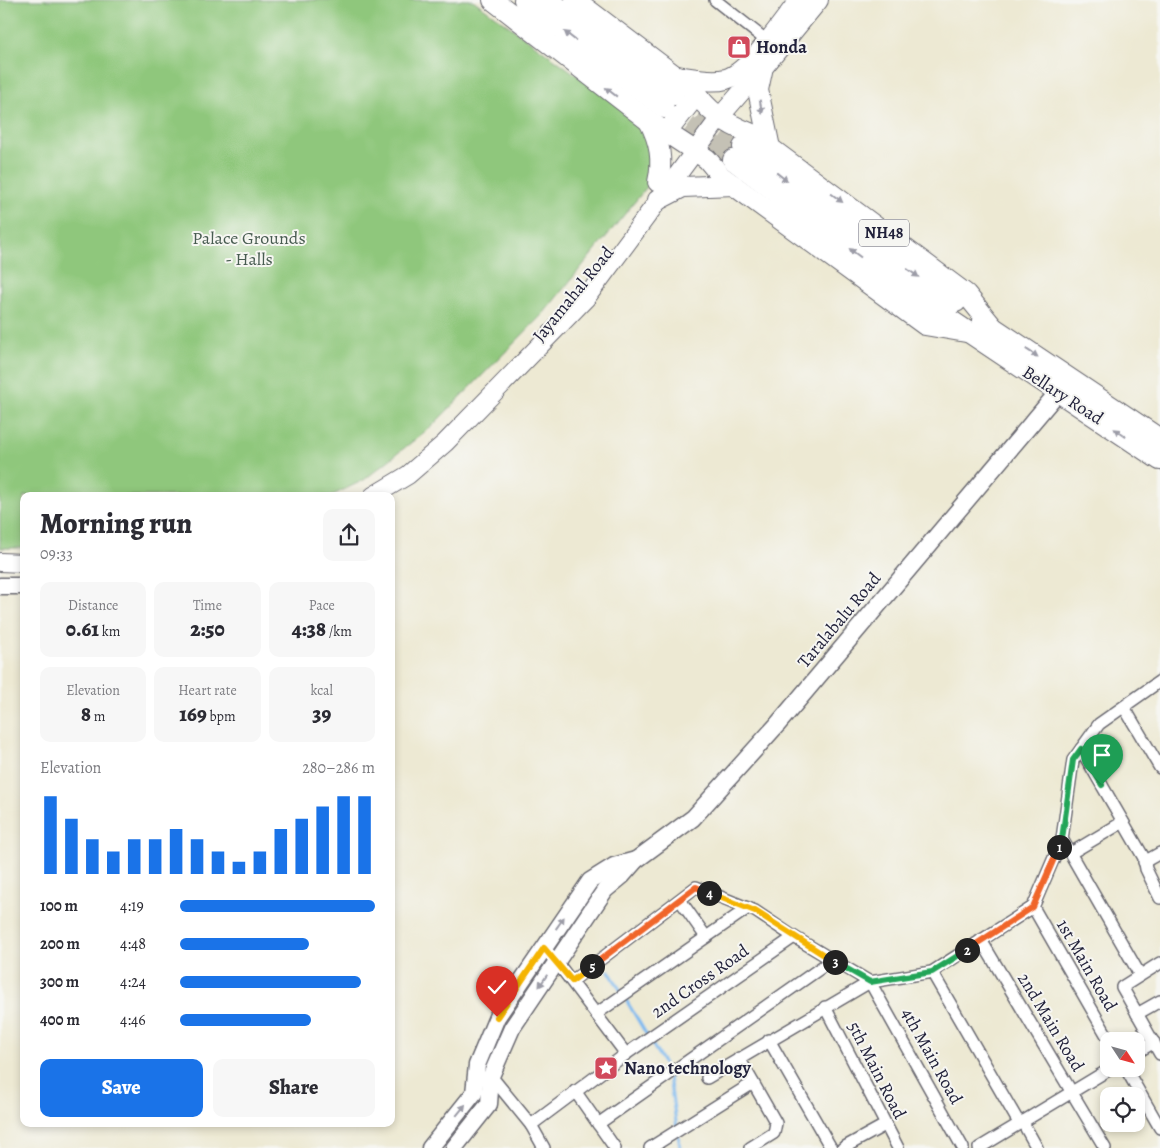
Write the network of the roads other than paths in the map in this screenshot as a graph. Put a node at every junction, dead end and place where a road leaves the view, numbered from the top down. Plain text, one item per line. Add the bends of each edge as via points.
1 (493, 0) edge
2 (524, 0) edge
3 (549, 0) edge
4 (575, 0) edge
5 (714, 0) edge
6 (800, 0) edge
7 (818, 0) edge
8 (767, 40) junction
9 (763, 67) junction
10 (742, 71) junction
11 (697, 94) junction
12 (665, 100) junction
13 (714, 116) junction
14 (666, 133) junction
15 (690, 147) junction
16 (770, 148) junction
17 (734, 186) junction
18 (658, 191) junction
19 (992, 326) junction
20 (966, 332) junction
21 (1058, 392) junction
22 (1160, 439) edge
23 (1160, 460) edge
24 (391, 481) junction
25 (367, 492) edge
26 (378, 492) edge
27 (0, 562) edge
28 (20, 563) edge
29 (0, 570) edge
30 (20, 571) edge
31 (0, 586) edge
32 (20, 586) edge
33 (1160, 681) edge
34 (1124, 706) junction
35 (1081, 749) junction
36 (1160, 768) edge
37 (1123, 822) junction
38 (1062, 839) junction
39 (1160, 852) edge
40 (1071, 853) junction
41 (636, 860) junction
42 (1144, 862) junction
43 (1160, 898) edge
44 (680, 900) junction
45 (1033, 907) junction
46 (748, 908) junction
47 (794, 937) junction
48 (706, 938) junction
49 (981, 940) junction
50 (544, 948) junction
51 (832, 960) junction
52 (556, 961) junction
53 (1160, 963) edge
54 (932, 972) junction
55 (1140, 974) junction
56 (572, 981) junction
57 (870, 982) junction
58 (1160, 1002) edge
59 (825, 1007) junction
60 (596, 1014) junction
61 (1137, 1014) junction
62 (1105, 1032) edge
63 (770, 1040) junction
64 (1154, 1042) junction
65 (1145, 1048) edge
66 (626, 1054) junction
67 (1160, 1054) edge
68 (739, 1058) junction
69 (1100, 1075) edge
70 (492, 1076) junction
71 (707, 1078) dead end
72 (1131, 1078) edge
73 (753, 1083) junction
74 (575, 1091) junction
75 (1073, 1091) junction
76 (1021, 1122) junction
77 (598, 1124) junction
78 (531, 1125) junction
79 (885, 1125) junction
80 (1160, 1128) edge
81 (430, 1148) edge
82 (454, 1148) edge
83 (544, 1148) edge
84 (615, 1148) edge
85 (650, 1148) edge
86 (750, 1148) edge
87 (831, 1148) edge
88 (843, 1148) edge
89 (898, 1148) edge
90 (963, 1148) edge
91 (978, 1148) edge
92 (1037, 1148) edge
93 (1105, 1148) edge

12 -> 1 highway
12 -> 2 highway
3 - 12 highway
4 - 12 highway
5 - 8 street
6 - 8 highway
7 - 9 highway
8 - 10 highway
9 - 13 main road
9 -> 16 highway via 758,90
10 - 12 highway via 726,79 702,80
10 - 13 main road
11 - 12 highway
11 - 13 highway
11 - 14 highway
12 - 14 highway
12 - 18 highway via 658,138 662,165
13 - 15 main road, Jayamahal Road
13 - 16 highway via 750,133
14 - 15 highway
15 - 17 highway, NH48 via 708,159
15 - 18 main road, Jayamahal Road
16 -> 19 highway, NH48 via 966,294
17 - 18 highway
17 - 20 highway, NH48 via 925,325
18 - 24 main road, Jayamahal Road via 586,298 443,441
20 -> 19 highway, Bellary Road via 859,256 738,154
19 -> 22 highway, Bellary Road / NH48
20 - 21 highway, Bellary Road / NH48
23 -> 21 highway, Bellary Road / NH48
21 - 41 main road, Taralabalu Road via 782,718 692,818
24 - 25 main road, Jayamahal Road
24 - 26 main road, Jayamahal Road
27 - 28 main road
29 - 30 main road
31 - 32 main road
33 - 34 street
34 - 35 street via 1099,724
34 - 36 street
35 - 37 street
35 - 38 street via 1073,760
37 - 40 street
37 - 42 street
38 - 40 street
38 - 45 street
39 - 42 street
40 - 55 street
50 -> 41 main road, Taralabalu Road via 590,881 614,866
41 - 52 main road, Taralabalu Road via 605,890
42 - 43 street
44 - 46 street via 696,887
44 - 48 street
44 - 56 street
45 - 49 street
45 - 62 street, 1st Main Road
46 - 47 street
46 - 48 street
47 - 51 street
47 - 66 street, 2nd Cross Road
48 - 60 street
49 - 54 street
49 - 75 street, 2nd Main Road
50 - 52 street
81 -> 50 main road, Taralabalu Road via 474,1093 477,1065 497,1017
51 - 57 street
51 - 77 street
52 - 56 street
52 -> 70 main road, Taralabalu Road via 512,1028
53 - 55 street
54 - 57 street
54 - 76 street
55 - 61 street via 1122,987
56 - 60 street
57 - 59 street
57 - 90 street, 4th Main Road
58 - 61 street
59 - 63 street
59 - 79 street, 5th Main Road
60 - 66 street
61 - 64 street
63 - 68 street
63 - 87 street
64 - 65 street
64 - 67 street
66 - 74 street, 2nd Cross Road
68 - 71 street
68 - 73 street
69 - 75 street
70 - 78 street
70 - 82 main road, Taralabalu Road via 489,1104
72 - 80 street
73 - 85 street
73 - 86 street via 776,1128 774,1133
74 - 77 street
74 - 78 street, 2nd Cross Road
75 - 76 street
75 - 93 street, 2nd Main Road
76 - 91 street
76 - 92 street
77 - 84 street
78 - 83 street
79 - 88 street
79 - 89 street, 5th Main Road

